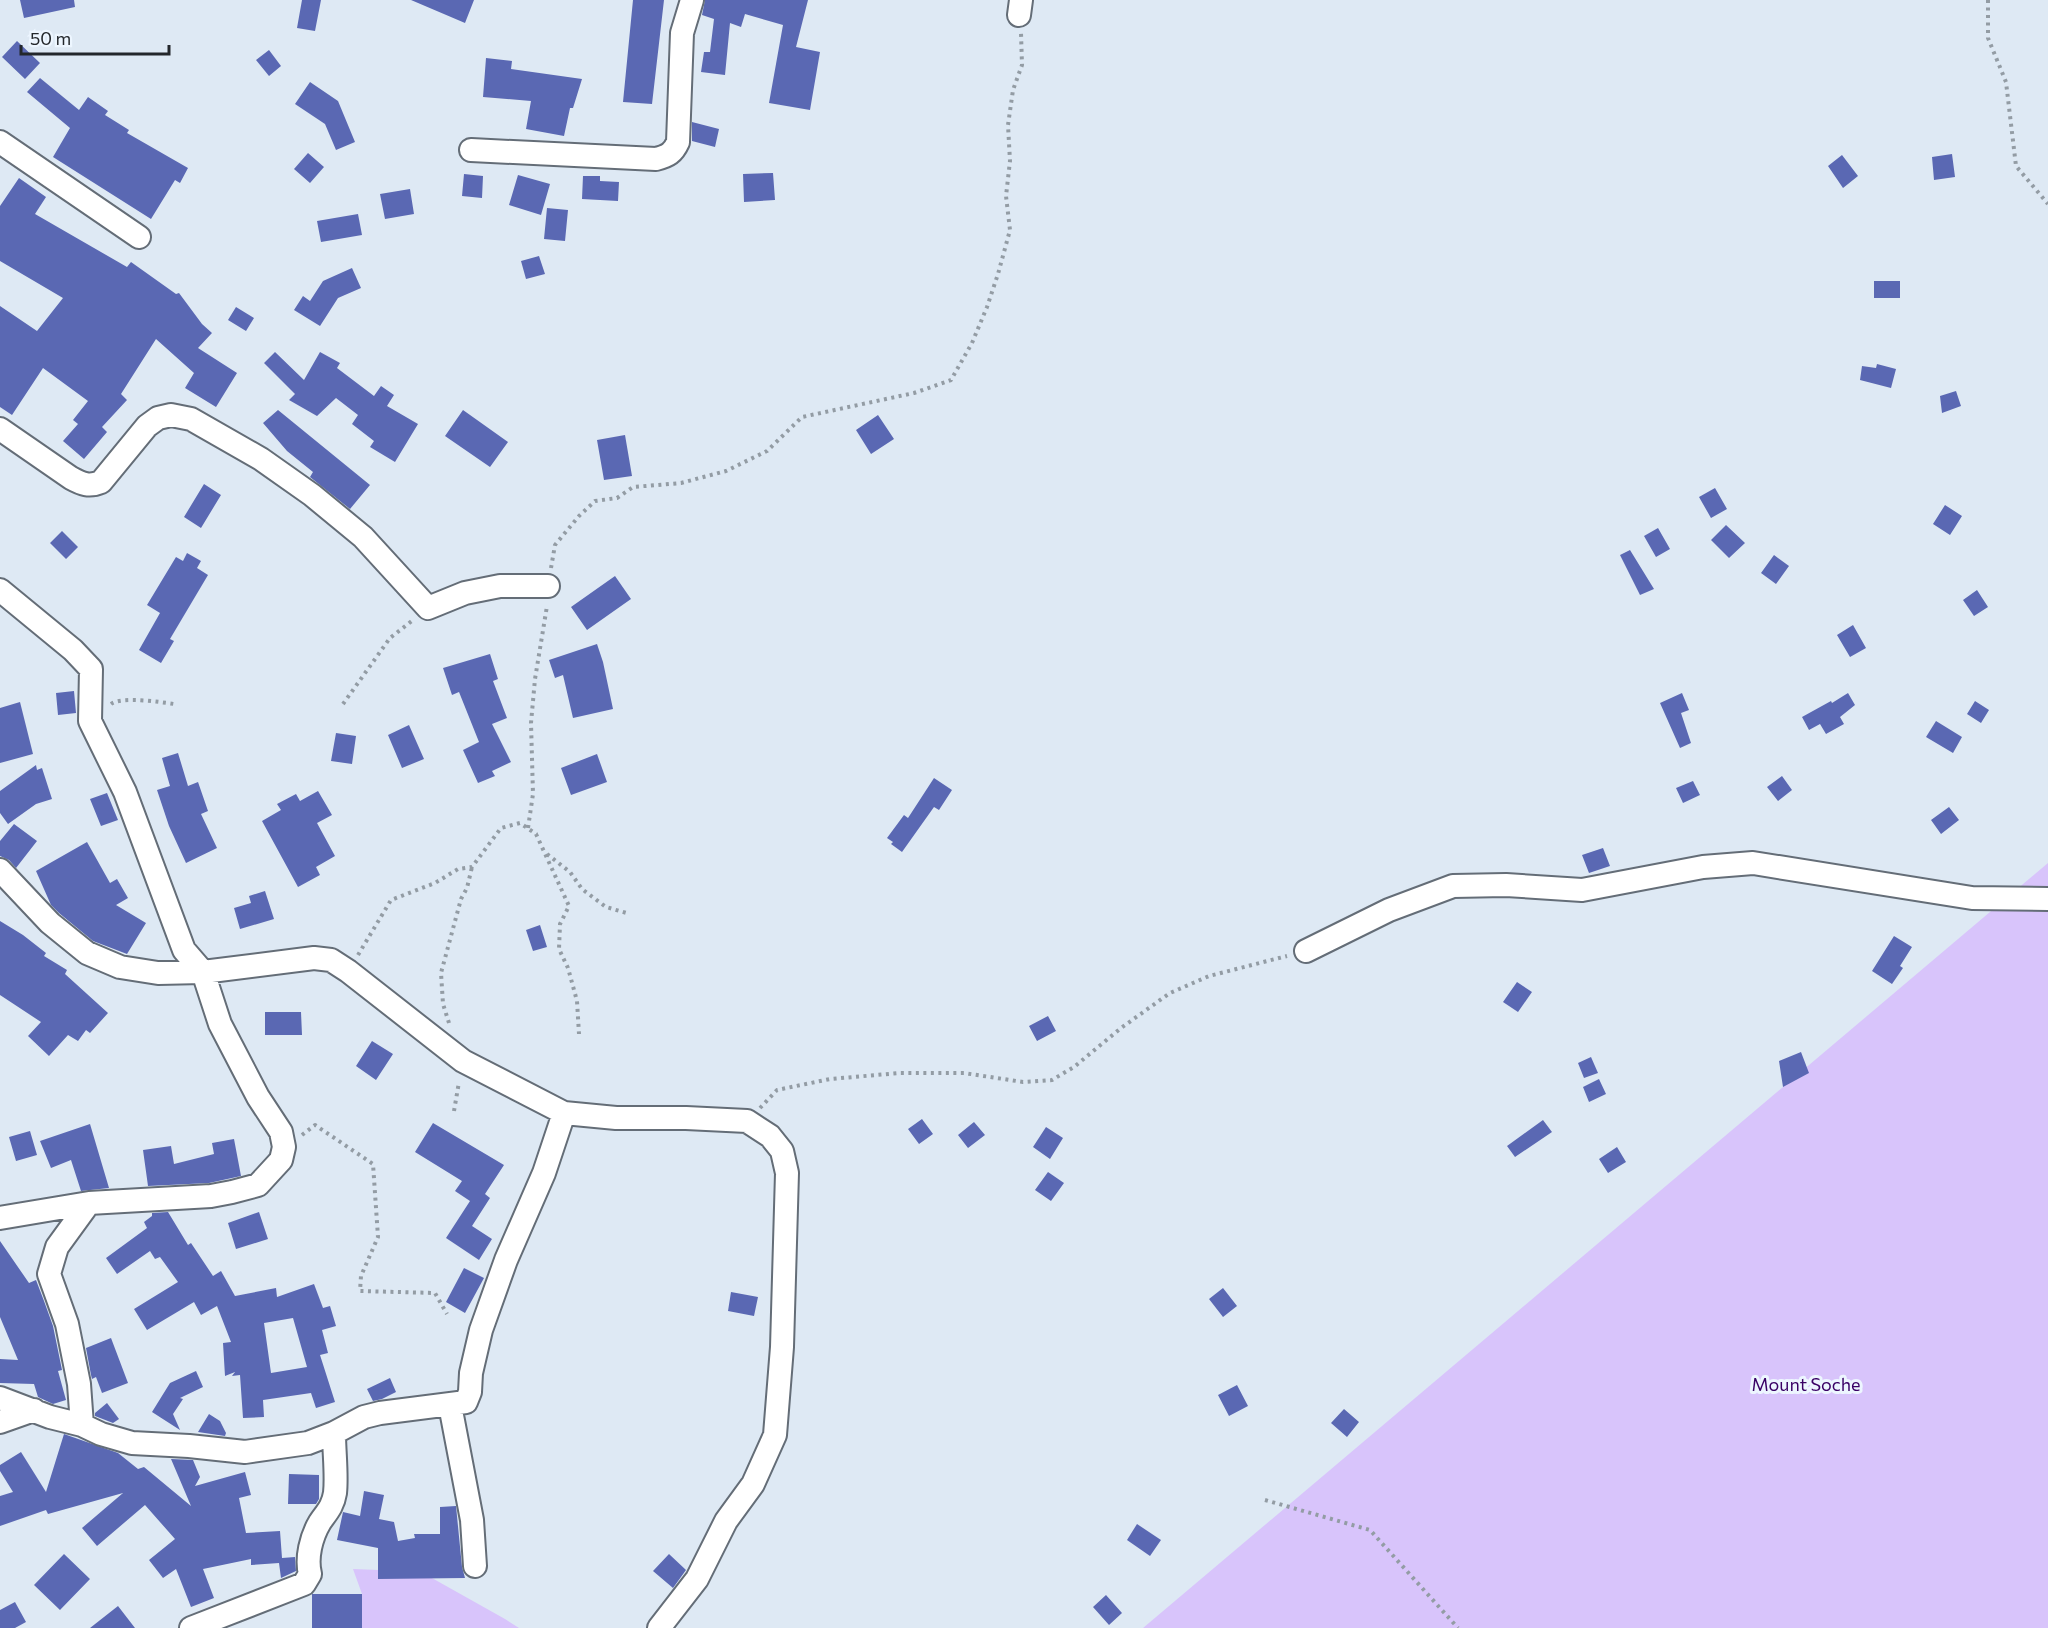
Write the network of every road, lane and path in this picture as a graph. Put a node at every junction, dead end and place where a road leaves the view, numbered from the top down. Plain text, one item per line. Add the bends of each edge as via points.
1 (692, 0) edge
2 (1988, 0) edge
3 (1020, 8) edge
4 (0, 142) edge
5 (471, 150) dead end
6 (2048, 204) edge
7 (139, 237) dead end
8 (0, 429) edge
9 (548, 586) junction
10 (0, 590) edge
11 (428, 608) junction
12 (343, 704) dead end
13 (174, 705) dead end
14 (90, 721) junction
15 (528, 828) junction
16 (544, 851) junction
17 (472, 867) junction
18 (0, 870) edge
19 (2048, 899) edge
20 (630, 914) dead end
21 (1306, 951) joint
22 (348, 971) junction
23 (203, 972) junction
24 (451, 1030) dead end
25 (579, 1034) dead end
26 (463, 1061) junction
27 (454, 1111) dead end
28 (564, 1113) junction
29 (747, 1121) junction
30 (284, 1147) junction
31 (89, 1203) junction
32 (0, 1218) edge
33 (447, 1314) dead end
34 (0, 1398) edge
35 (450, 1405) junction
36 (34, 1410) junction
37 (0, 1422) edge
38 (82, 1425) junction
39 (334, 1433) junction
40 (1265, 1500) dead end
41 (475, 1566) dead end
42 (191, 1628) edge
43 (659, 1628) edge
44 (1458, 1628) edge

1 - 5 street via 682,33 678,142 667,157
2 - 6 path via 1988,38 2006,82 2016,166
3 - 9 path via 1022,65 1013,90 1008,125 1010,161 1006,196 1010,230 987,307 951,380 880,402 802,417 767,451 726,471 681,483 633,487 617,498 596,501 555,545
4 - 7 street
8 - 11 street via 71,478 92,486 101,482 158,418 171,415 191,419 261,459 312,495 363,537
9 - 11 street via 500,586 465,593
9 - 15 path via 531,723 533,794
10 - 14 street via 91,669
11 - 12 path via 390,638
13 - 14 path via 116,700
14 - 23 street via 125,792 184,950
15 - 16 path via 536,834
15 - 17 path via 520,823 501,828
16 - 20 path via 606,907
16 - 25 path via 568,906 560,924 559,948 577,1001
17 - 22 path via 458,869 435,883 391,900
17 - 24 path via 441,973 443,1004
18 - 23 street via 50,923 87,953 120,967 158,973
19 - 21 street via 1972,898 1753,863 1723,865 1582,890 1453,886 1389,910
21 - 29 path via 1209,976 1170,993 1052,1080 1023,1082 964,1073 900,1072 830,1079 777,1090
22 - 23 street via 331,960 314,958
22 - 26 street
23 - 30 street via 220,1024 281,1132
26 - 27 path
26 - 28 street
28 - 29 street
28 - 35 street via 481,1330 470,1392 466,1402
29 - 43 street via 770,1136 782,1151 787,1173 775,1435 753,1484 726,1521 697,1579
30 - 31 street via 281,1160 258,1185 211,1196
30 - 33 path via 315,1125 373,1164 378,1237 361,1276 360,1291 435,1293
31 - 32 street
31 - 38 street via 57,1247 49,1274 67,1324 79,1384
34 - 36 street
35 - 39 street via 380,1413
35 - 41 street via 472,1520
36 - 37 street
36 - 38 street
38 - 39 street via 132,1443 244,1452 308,1443
39 - 42 street via 335,1493 331,1509 312,1542 307,1562 310,1575 304,1584
40 - 44 path via 1370,1530

